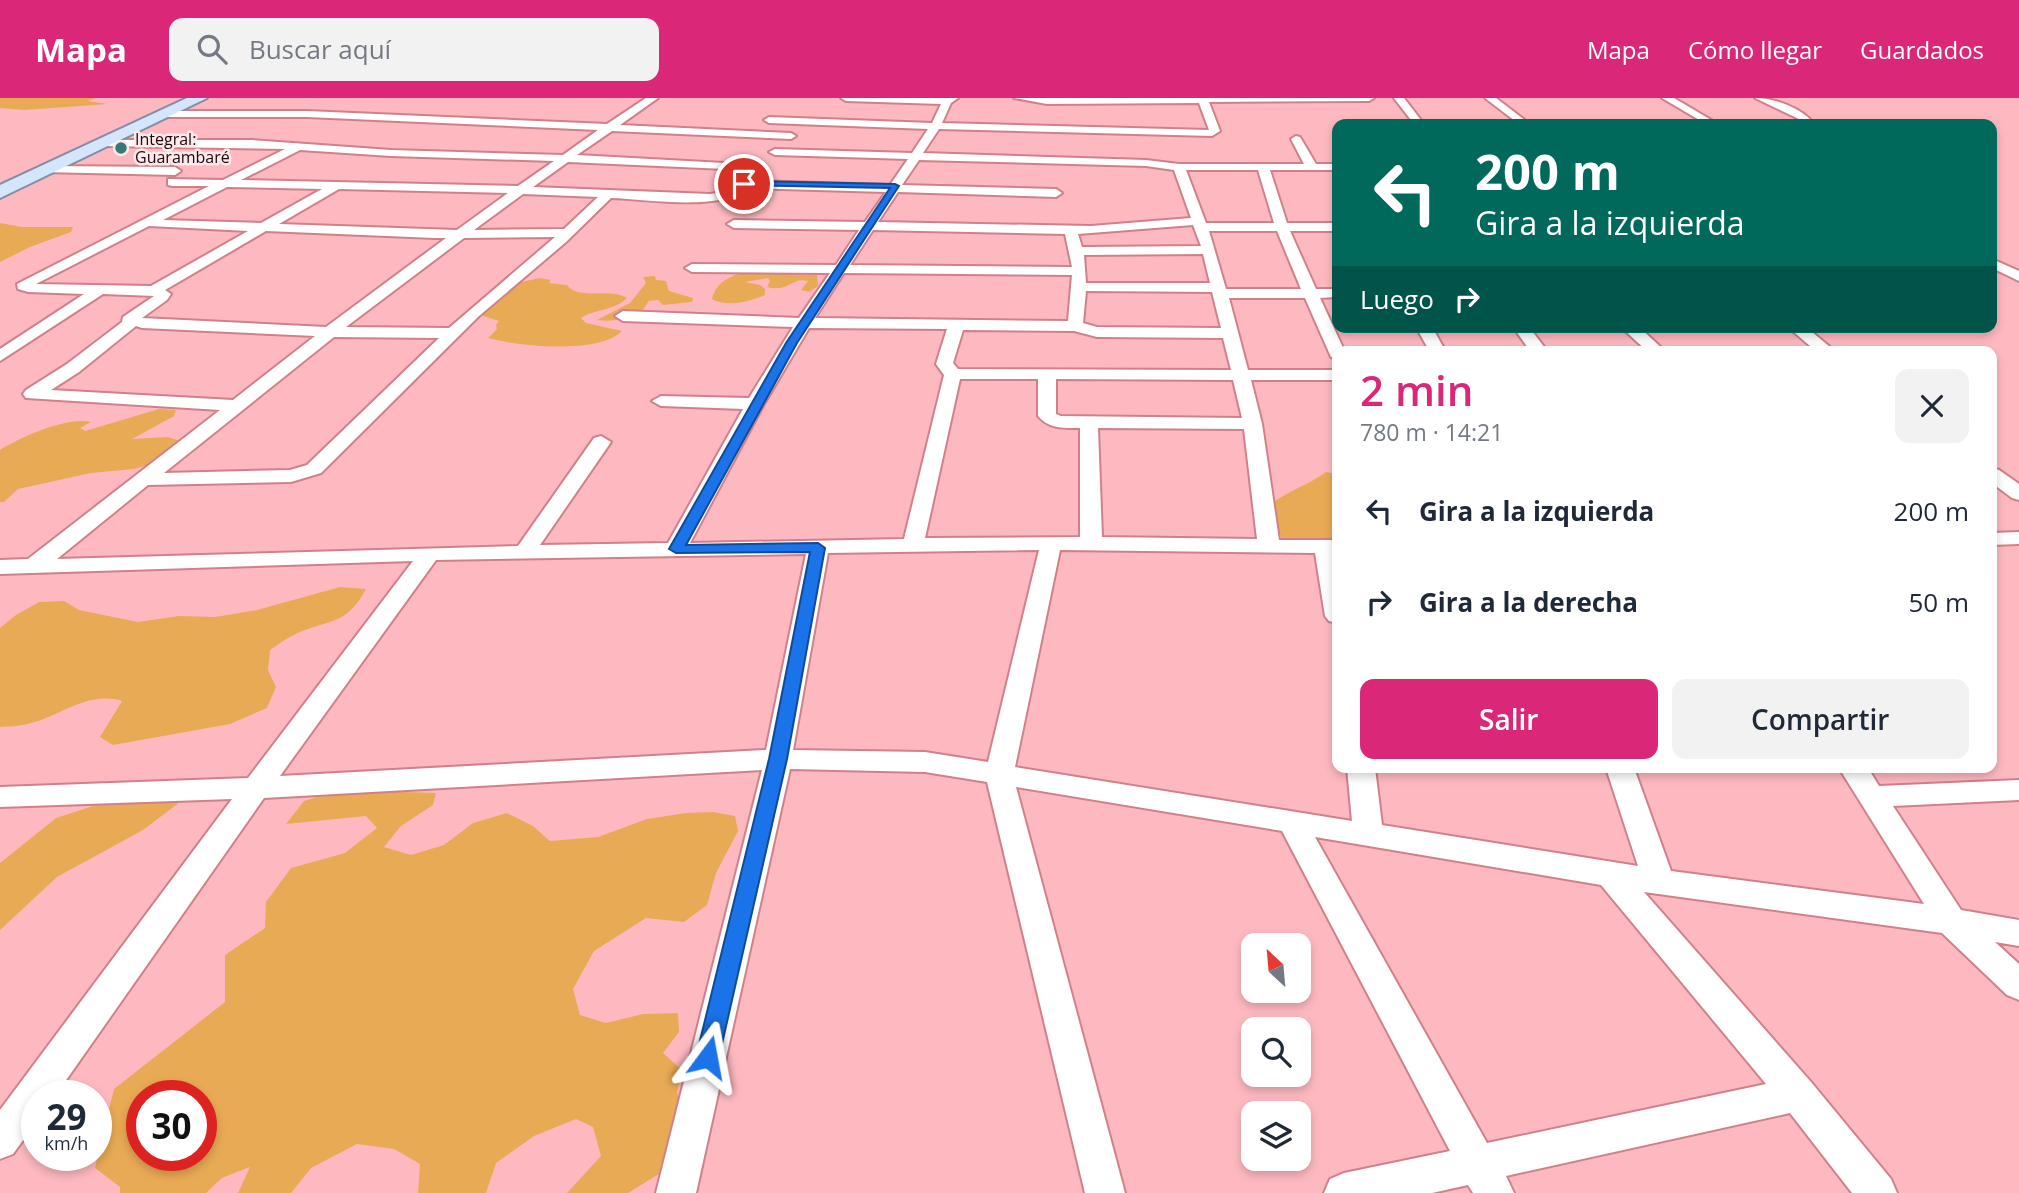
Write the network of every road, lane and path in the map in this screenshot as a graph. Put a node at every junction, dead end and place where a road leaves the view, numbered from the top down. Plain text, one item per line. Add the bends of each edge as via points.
1 (199, 98) edge
2 (653, 98) edge
3 (846, 98) edge
4 (869, 98) edge
5 (1019, 98) edge
6 (1369, 98) edge
7 (1399, 98) edge
8 (1490, 98) edge
9 (1667, 98) edge
10 (1760, 98) edge
11 (952, 99) edge
12 (1202, 99) edge
13 (1143, 100) junction
14 (1311, 100) edge
15 (1283, 111) dead end
16 (1320, 111) dead end
17 (1207, 112) junction
18 (165, 114) junction
19 (357, 116) junction
20 (1415, 119) edge
21 (1518, 119) edge
22 (1704, 119) edge
23 (1806, 119) edge
24 (751, 120) dead end
25 (444, 121) junction
26 (804, 122) junction
27 (935, 127) junction
28 (611, 129) junction
29 (1041, 130) junction
30 (791, 136) junction
31 (1132, 138) junction
32 (1296, 139) dead end
33 (104, 143) junction
34 (298, 146) junction
35 (775, 152) junction
36 (391, 153) junction
37 (914, 156) junction
38 (565, 159) junction
39 (757, 167) junction
40 (1179, 167) junction
41 (1263, 167) junction
42 (1312, 167) junction
43 (1332, 168) edge
44 (46, 170) junction
45 (225, 183) junction
46 (744, 184) junction
47 (336, 185) junction
48 (895, 186) junction
49 (519, 190) junction
50 (0, 192) edge
51 (1056, 193) dead end
52 (607, 195) junction
53 (146, 223) junction
54 (734, 224) dead end
55 (1198, 224) junction
56 (1332, 227) edge
57 (264, 228) junction
58 (869, 228) junction
59 (1069, 228) junction
60 (1282, 228) junction
61 (567, 233) junction
62 (461, 234) junction
63 (1209, 250) junction
64 (1078, 251) junction
65 (1997, 266) edge
66 (692, 268) dead end
67 (841, 271) junction
68 (1078, 271) junction
69 (2019, 277) edge
70 (1080, 287) junction
71 (100, 290) junction
72 (154, 290) junction
73 (1220, 291) junction
74 (1311, 293) junction
75 (1332, 293) edge
76 (623, 316) dead end
77 (132, 322) junction
78 (804, 323) junction
79 (956, 325) junction
80 (1075, 326) junction
81 (327, 332) junction
82 (453, 333) junction
83 (1228, 333) junction
84 (1636, 333) edge
85 (1804, 333) edge
86 (1334, 346) edge
87 (1651, 346) edge
88 (1820, 346) edge
89 (0, 356) edge
90 (953, 374) junction
91 (1332, 375) edge
92 (1047, 376) junction
93 (1239, 376) junction
94 (661, 401) dead end
95 (755, 404) junction
96 (234, 405) junction
97 (1089, 423) junction
98 (1253, 425) junction
99 (601, 442) dead end
100 (1997, 478) edge
101 (143, 479) junction
102 (2019, 494) edge
103 (2019, 538) edge
104 (1997, 539) edge
105 (1051, 543) junction
106 (1091, 544) junction
107 (913, 545) junction
108 (1269, 545) junction
109 (1331, 547) edge
110 (818, 548) junction
111 (676, 549) junction
112 (525, 552) junction
113 (430, 554) junction
114 (12, 569) edge
115 (778, 759) junction
116 (1362, 773) edge
117 (1622, 773) edge
118 (1852, 773) edge
119 (999, 775) junction
120 (256, 788) junction
121 (2019, 790) edge
122 (0, 797) edge
123 (1870, 797) junction
124 (1291, 821) junction
125 (1368, 833) junction
126 (1610, 874) junction
127 (1660, 882) junction
128 (1951, 921) junction
129 (2019, 933) edge
130 (2019, 985) edge
131 (1798, 1094) junction
132 (0, 1141) edge
133 (1486, 1179) edge
134 (676, 1193) edge
135 (1105, 1193) edge
136 (1344, 1193) edge
137 (1877, 1193) edge

1 - 18 main road
2 - 28 street via 639,114
3 - 4 street
4 - 11 street
5 - 29 street
6 - 14 street
7 - 20 street
8 - 21 street
9 - 22 street
10 - 23 street
11 - 27 street
12 - 13 street
12 - 14 street
12 - 17 street
13 - 29 street
13 - 31 street via 1137,104 1139,123
14 - 16 street
15 - 17 street
17 - 31 street via 1212,133
18 - 19 street
18 - 33 main road
19 - 25 street
19 - 34 street
24 - 26 street
25 - 28 street
25 - 36 street
26 - 27 street
26 - 30 street
27 - 29 street
27 - 37 street
28 - 30 street
28 - 38 street
29 - 31 street
29 - 37 street
29 - 40 street via 1121,162
30 - 35 street
32 - 42 street
33 - 34 street
33 - 44 main road
34 - 36 street
34 - 45 street
35 - 37 street
35 - 39 street
36 - 38 street
36 - 47 street
37 - 48 street
38 - 39 street
38 - 49 street
39 - 46 street
40 - 41 street
40 - 55 street
41 - 42 street
41 - 60 street
42 - 43 street
44 - 45 street
44 - 50 main road
45 - 47 street
45 - 53 street
46 - 48 street
46 - 52 street via 733,194 710,198
47 - 49 street
47 - 57 street
48 - 51 street
48 - 58 street
49 - 52 street
49 - 62 street
52 - 61 street
53 - 57 street
53 - 71 street via 23,286
54 - 58 street
55 - 59 street
55 - 60 street
55 - 63 street
56 - 60 street
57 - 62 street
57 - 72 street
58 - 59 street
58 - 67 street
59 - 64 street
60 - 74 street
61 - 62 street
61 - 82 street
62 - 81 street
63 - 64 street
63 - 73 street
64 - 68 street
65 - 69 street
66 - 67 street
67 - 68 street
67 - 78 street
68 - 70 street
70 - 73 street
70 - 80 street
71 - 72 street
71 - 89 street
72 - 77 street via 162,297 132,317
73 - 74 street
73 - 83 street
74 - 75 street
74 - 86 street
76 - 78 street
77 - 81 street
77 - 96 street via 32,394
78 - 79 street
78 - 95 street
79 - 80 street
79 - 90 street via 944,364
80 - 83 street via 1097,332
81 - 82 street
81 - 96 street
82 - 101 street via 324,460 304,474
83 - 93 street
84 - 87 street
85 - 88 street
90 - 92 street
90 - 107 street
91 - 93 street
92 - 93 street
92 - 97 street via 1047,416 1057,422
93 - 98 street
94 - 95 street
95 - 111 street
96 - 101 street
97 - 98 street
97 - 106 street
98 - 108 street
99 - 112 street
100 - 102 street
101 - 114 street
103 - 104 street
105 - 106 street
105 - 107 street
105 - 119 street
106 - 108 street
107 - 110 street
108 - 109 street
110 - 111 street
110 - 115 street
111 - 112 street
112 - 113 street
113 - 114 street
113 - 120 street
115 - 119 street via 925,762
115 - 120 street
115 - 134 street
116 - 125 street
117 - 127 street
118 - 123 street
119 - 124 street
119 - 135 street
120 - 122 street
120 - 132 street
121 - 123 street
123 - 128 street
124 - 125 street
124 - 133 street
125 - 126 street
126 - 127 street
126 - 131 street
127 - 128 street
128 - 129 street
128 - 130 street
131 - 133 street
131 - 137 street
133 - 136 street

